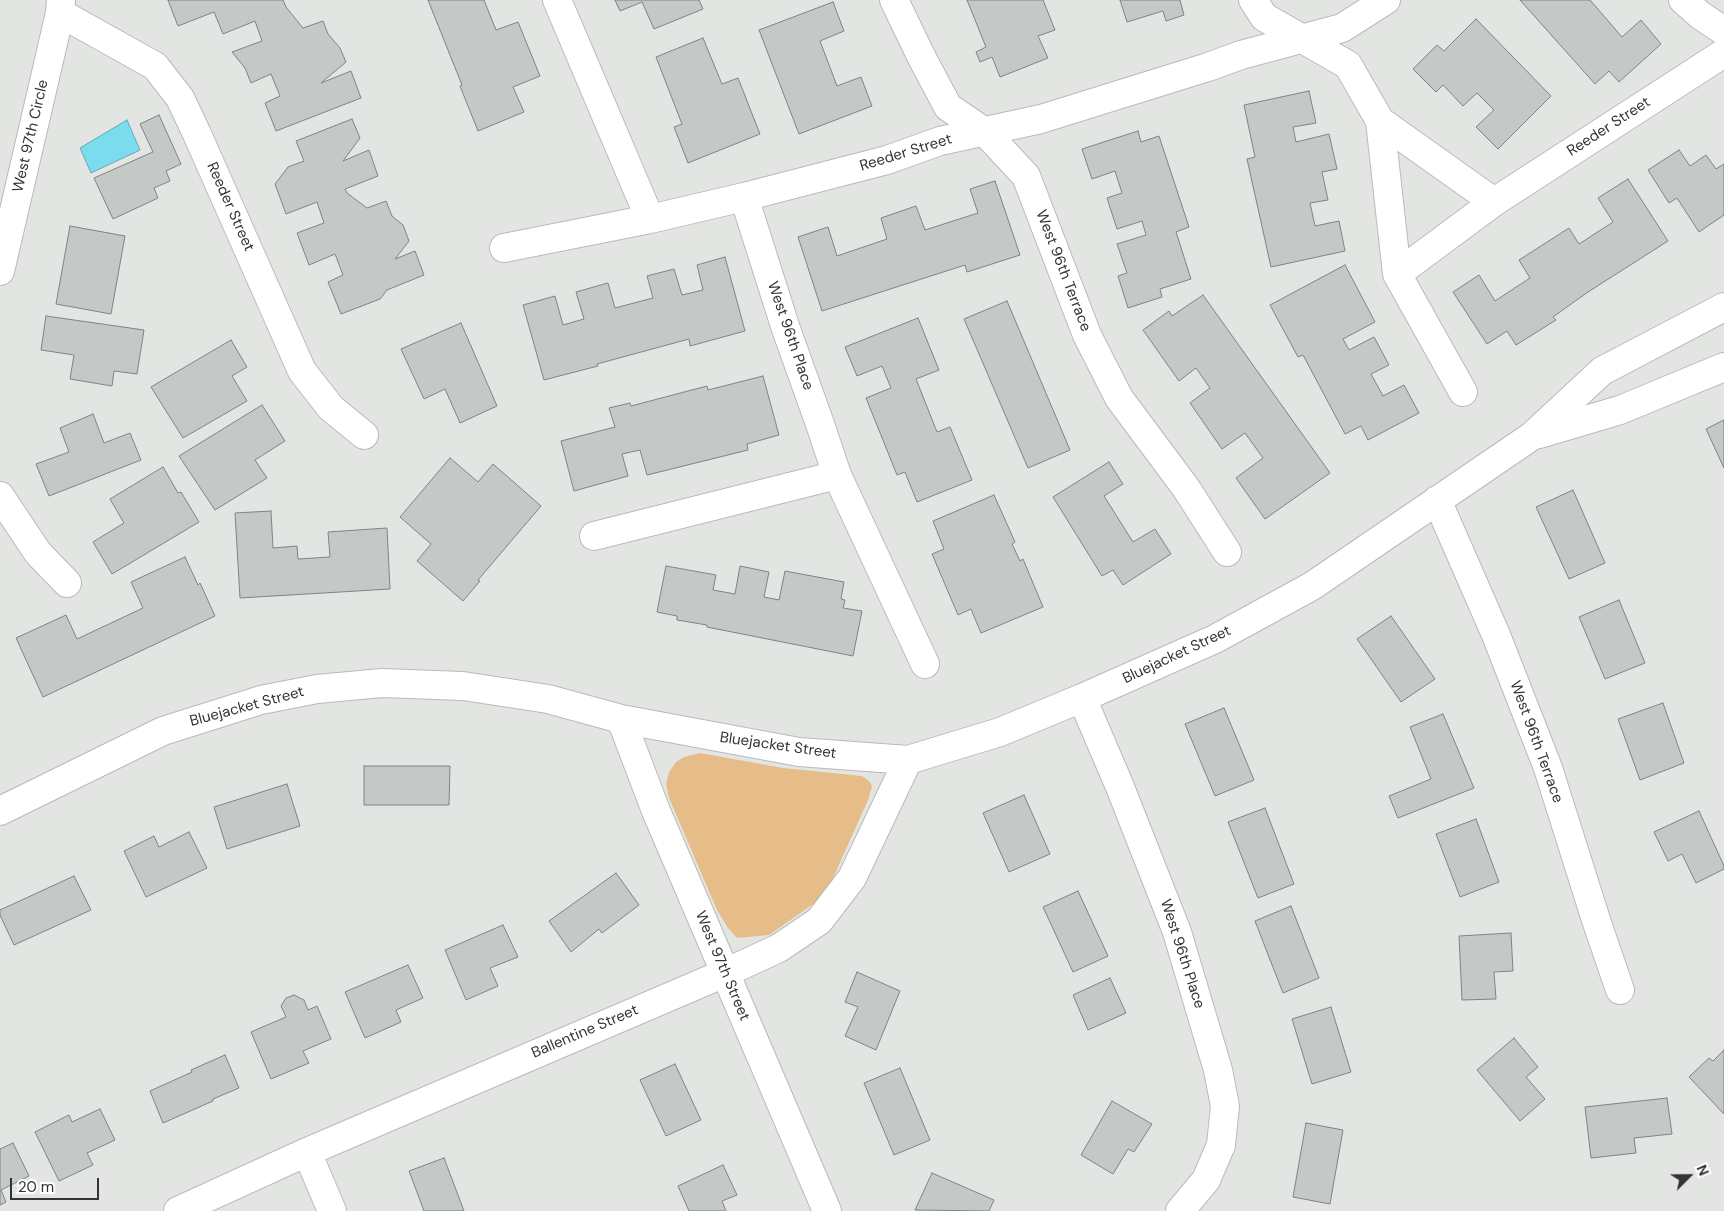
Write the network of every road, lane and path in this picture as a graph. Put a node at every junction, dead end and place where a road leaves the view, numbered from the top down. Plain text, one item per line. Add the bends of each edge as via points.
1 (557, 0) edge
2 (894, 0) edge
3 (1253, 0) edge
4 (1386, 0) edge
5 (1683, 0) edge
6 (60, 7) edge
7 (1724, 31) edge
8 (1302, 38) junction
9 (1724, 53) edge
10 (1380, 121) junction
11 (985, 132) junction
12 (744, 197) junction
13 (1494, 202) junction
14 (650, 219) junction
15 (504, 248) dead end
16 (0, 271) edge
17 (1397, 274) junction
18 (1724, 308) edge
19 (1724, 367) edge
20 (1463, 392) dead end
21 (364, 435) dead end
22 (1532, 436) junction
23 (837, 475) junction
24 (0, 496) edge
25 (1437, 500) junction
26 (594, 536) dead end
27 (1227, 552) dead end
28 (67, 583) dead end
29 (925, 664) dead end
30 (1082, 698) junction
31 (621, 719) junction
32 (908, 760) junction
33 (0, 811) edge
34 (725, 972) junction
35 (1620, 990) dead end
36 (307, 1152) junction
37 (178, 1211) edge
38 (332, 1211) edge
39 (827, 1211) edge
40 (1180, 1211) edge

1 - 14 street
2 - 11 street, West 96th Terrace via 948,107
3 - 8 street via 1264,17
4 - 8 street, Reeder Street via 1342,28
5 - 7 street
6 - 16 street, West 97th Circle
6 - 21 street, Reeder Street via 155,66 180,98 302,371 331,408
8 - 10 street via 1348,65
8 - 11 street, Reeder Street via 1041,119
9 - 13 street, Reeder Street
10 - 13 street
10 - 17 street
11 - 12 street, Reeder Street via 940,141 887,160
11 - 27 street, West 96th Terrace via 1026,176 1087,335 1119,398 1186,488
12 - 14 street, Reeder Street
12 - 23 street, West 96th Place
13 - 17 street, Reeder Street
14 - 15 street, Reeder Street
17 - 20 street
18 - 22 street, Bluejacket Street via 1602,371
19 - 22 street, Bluejacket Street via 1620,410
22 - 25 street, Bluejacket Street
23 - 26 street
23 - 29 street, West 96th Place
24 - 28 street via 38,553
25 - 30 street, Bluejacket Street via 1312,586 1215,639
25 - 35 street, West 96th Terrace via 1496,635 1548,768
30 - 32 street, Bluejacket Street via 1000,732
30 - 40 street, West 96th Place via 1177,932 1220,1079 1225,1106 1221,1145 1206,1180
31 - 32 street, Bluejacket Street via 799,752
31 - 33 street, Bluejacket Street via 548,699 463,686 382,683 317,689 261,700 163,731
31 - 34 street, West 97th Street via 656,811
32 - 34 street, Ballentine Street via 852,878 819,921 779,948
34 - 36 street, Ballentine Street
34 - 39 street, West 97th Street
36 - 37 street, Ballentine Street
36 - 38 street

